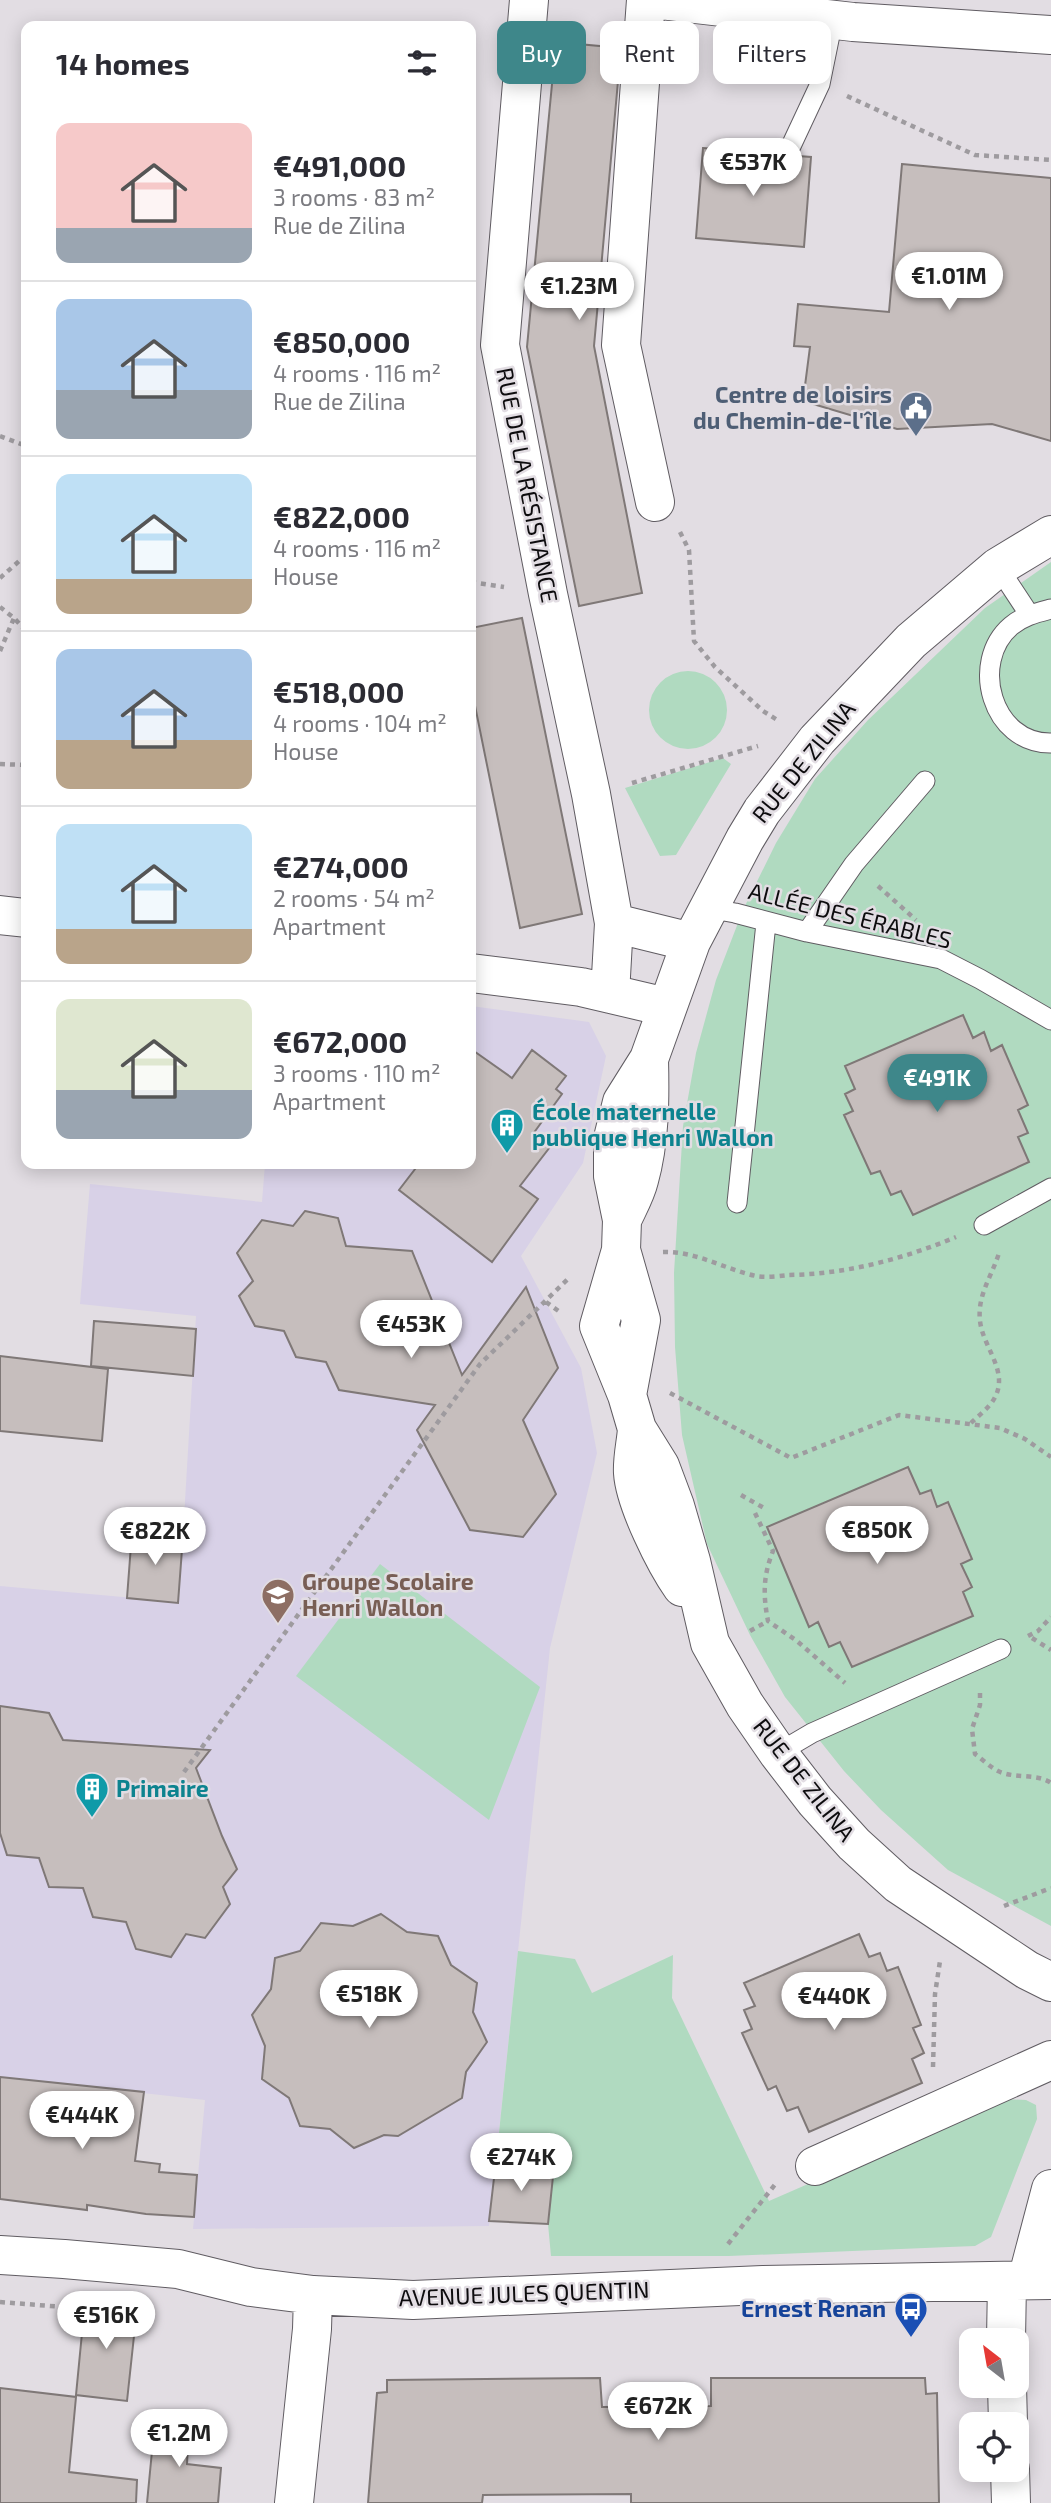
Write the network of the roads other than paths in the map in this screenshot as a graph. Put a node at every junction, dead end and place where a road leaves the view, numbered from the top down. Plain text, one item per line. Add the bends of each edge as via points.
1 (529, 0) edge
2 (646, 0) edge
3 (662, 0) edge
4 (822, 13) edge
5 (1051, 35) edge
6 (791, 146) dead end
7 (665, 515) road end
8 (1051, 535) edge
9 (998, 568) junction
10 (1051, 609) edge
11 (1029, 614) junction
12 (1051, 743) edge
13 (925, 781) dead end
14 (707, 908) junction
15 (0, 915) edge
16 (21, 917) edge
17 (614, 923) junction
18 (766, 923) junction
19 (807, 933) junction
20 (691, 942) junction
21 (476, 974) edge
22 (610, 994) junction
23 (666, 1007) junction
24 (1046, 1012) edge
25 (1051, 1188) edge
26 (737, 1203) dead end
27 (984, 1225) road end
28 (1001, 1649) dead end
29 (778, 1752) junction
30 (1051, 1982) edge
31 (1051, 2060) edge
32 (815, 2166) road end
33 (1051, 2189) edge
34 (0, 2255) edge
35 (1028, 2281) edge
36 (313, 2295) junction
37 (1010, 2328) edge
38 (1010, 2482) edge
39 (294, 2503) edge
40 (1011, 2503) edge

1 - 17 street, RUE DE LA RÉSISTANCE via 500,345
2 - 7 street via 621,345
3 - 4 street
4 - 5 street
4 - 6 lane via 820,84
8 - 9 street, RUE DE ZILINA
9 - 11 lane
9 - 14 street, RUE DE ZILINA via 911,640 817,740 762,811
10 - 11 lane
11 - 12 lane via 997,643 989,663 989,685 1007,724 1025,736
13 - 19 lane via 854,864
14 - 18 lane, ALLÉE DES ÉRABLES
14 - 20 street, RUE DE ZILINA
15 - 16 street
17 - 20 street
17 - 22 street, RUE DE LA RÉSISTANCE
18 - 19 lane, ALLÉE DES ÉRABLES
18 - 26 lane
19 - 24 lane, ALLÉE DES ÉRABLES via 941,959
20 - 23 street, RUE DE ZILINA
21 - 22 street via 581,986
22 - 23 street
23 - 29 street, RUE DE ZILINA via 649,1059 622,1101 613,1138 613,1176 633,1241 641,1321 632,1412 633,1474 645,1516 671,1571 701,1614 715,1653 746,1706
25 - 27 lane
28 - 29 lane
29 - 30 street, RUE DE ZILINA via 854,1844 898,1884
31 - 32 street
33 - 35 street
34 - 36 street, AVENUE JULES QUENTIN via 178,2269 251,2287
35 - 36 street, AVENUE JULES QUENTIN via 764,2285 413,2300
35 - 37 street
36 - 39 street
38 - 40 street

